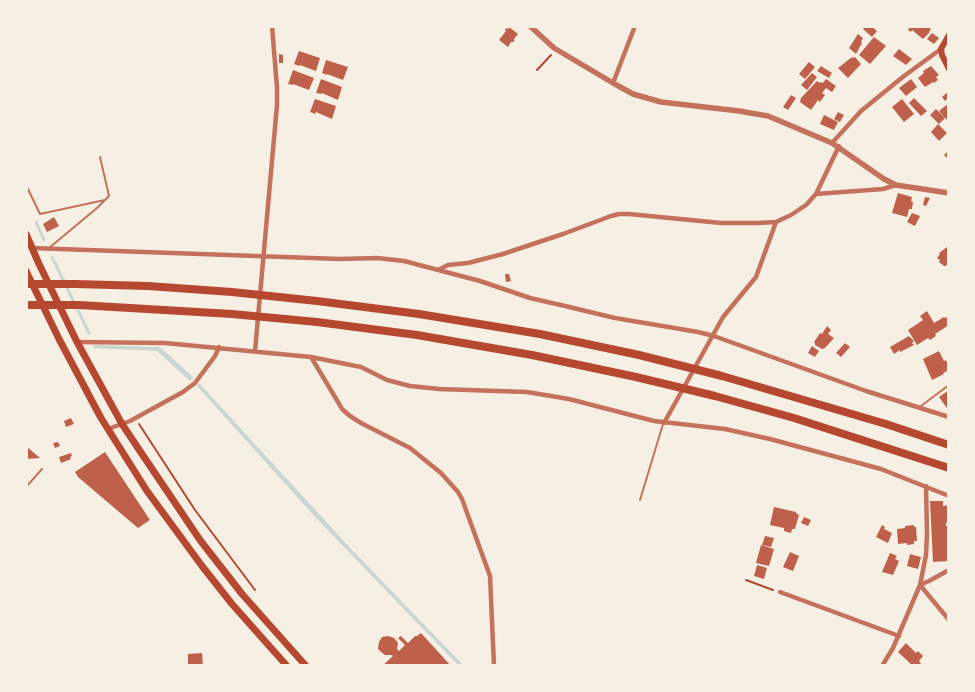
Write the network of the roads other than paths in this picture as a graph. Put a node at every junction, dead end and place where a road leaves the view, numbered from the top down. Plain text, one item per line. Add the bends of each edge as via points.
1 (272, 26) edge
2 (530, 26) edge
3 (635, 26) edge
4 (949, 36) edge
5 (942, 49) junction
6 (949, 69) edge
7 (613, 83) junction
8 (832, 143) junction
9 (839, 146) junction
10 (100, 156) dead end
11 (26, 185) edge
12 (896, 185) junction
13 (949, 193) edge
14 (816, 194) junction
15 (105, 200) junction
16 (776, 222) junction
17 (26, 234) edge
18 (29, 248) edge
19 (49, 248) junction
20 (263, 256) junction
21 (438, 270) junction
22 (26, 271) edge
23 (26, 284) edge
24 (26, 305) edge
25 (714, 336) junction
26 (77, 342) junction
27 (219, 348) junction
28 (255, 349) junction
29 (311, 357) junction
30 (949, 385) edge
31 (919, 408) junction
32 (949, 417) edge
33 (664, 423) junction
34 (122, 424) junction
35 (108, 429) junction
36 (949, 445) edge
37 (949, 468) edge
38 (42, 469) dead end
39 (926, 486) junction
40 (26, 487) edge
41 (949, 496) edge
42 (640, 500) dead end
43 (949, 570) edge
44 (920, 585) junction
45 (780, 592) road end
46 (949, 620) edge
47 (898, 636) junction
48 (287, 666) edge
49 (306, 666) edge
50 (494, 666) edge
51 (882, 666) edge

1 - 20 street via 277,105
2 - 7 street via 556,49
3 - 7 street
4 - 5 main road
5 - 6 main road
5 - 8 street via 861,111
7 - 8 street via 661,102 768,116
8 - 9 street
9 - 12 street
9 - 14 street
10 - 15 lane via 109,196
11 - 15 lane via 40,214
12 - 13 street
12 - 14 street via 883,189
14 - 16 street via 806,205
15 - 19 lane
16 - 21 street via 720,223 619,214 503,254
16 - 25 street via 756,277 724,317
17 - 18 highway
18 - 19 street
18 - 26 highway
19 - 20 street
20 - 21 street via 377,258
20 - 28 street
21 - 25 street via 530,298
22 - 35 highway
23 - 36 highway via 148,286 241,293 419,314 540,334 722,376
24 - 37 highway via 79,305 317,322 532,355 715,396
25 - 31 street
25 - 33 street
26 - 27 street via 165,343
26 - 34 highway
27 - 28 street
27 - 34 street via 194,383 183,392
28 - 29 street
29 - 33 street via 361,367 387,380 410,386 527,392
29 - 50 street via 342,409 361,423 410,448 441,473 458,492 490,576
30 - 31 lane
31 - 32 street
33 - 39 street via 725,429 770,439 881,469
33 - 42 lane
34 - 35 street
34 - 49 highway via 211,554
35 - 48 highway via 202,566
38 - 40 lane
39 - 41 street
39 - 44 street via 926,555
43 - 44 street
44 - 46 street
44 - 47 street
45 - 47 street
47 - 51 street

